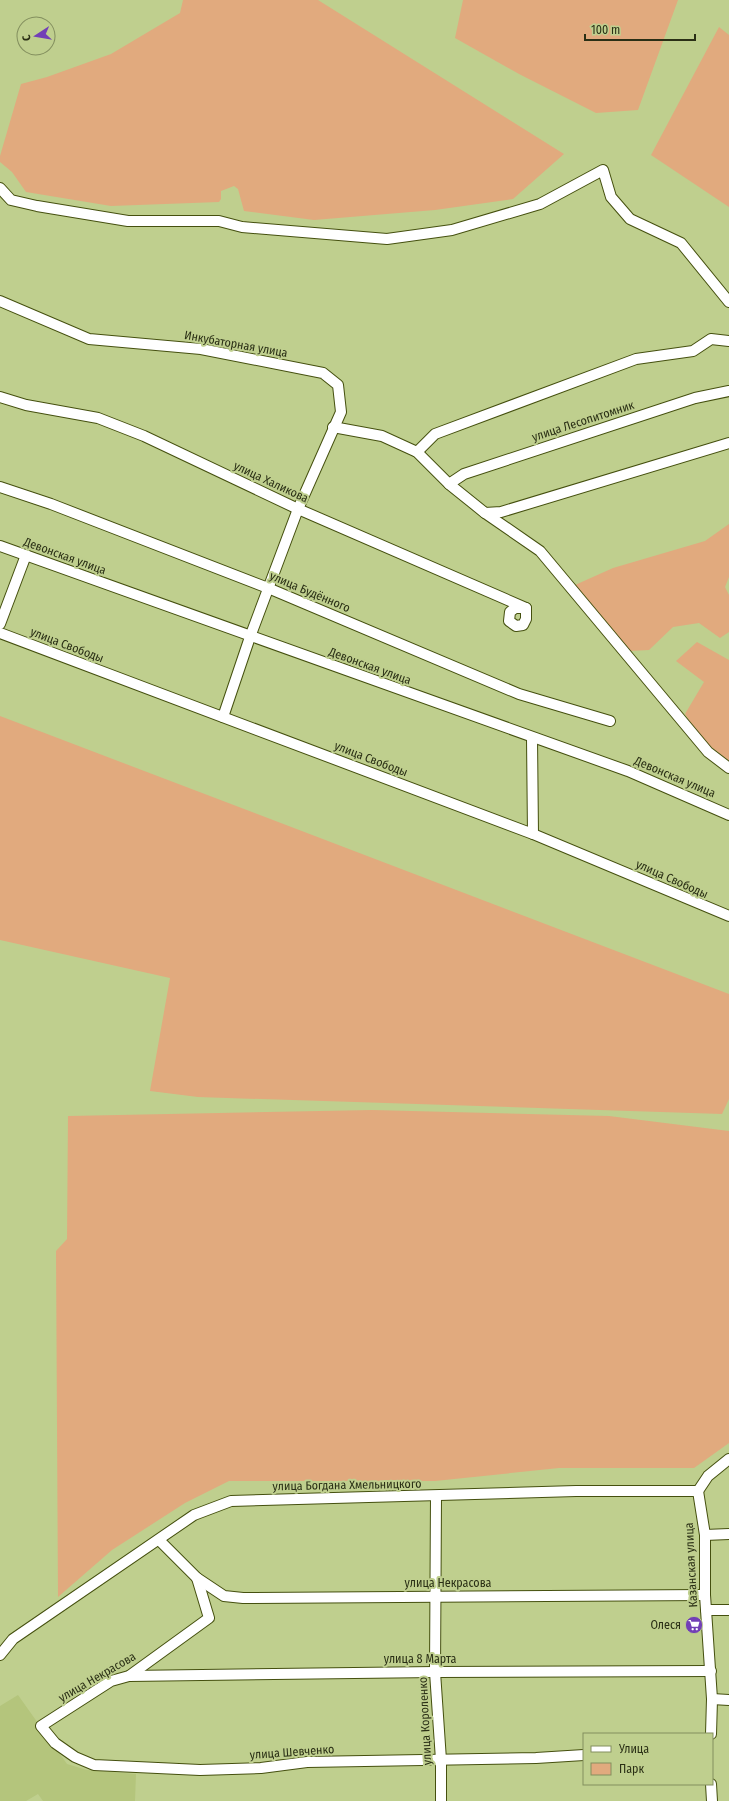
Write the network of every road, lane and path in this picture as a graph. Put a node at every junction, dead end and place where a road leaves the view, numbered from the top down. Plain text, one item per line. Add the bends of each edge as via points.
1 (0, 188) edge
2 (0, 301) edge
3 (729, 302) edge
4 (729, 341) edge
5 (729, 391) edge
6 (0, 397) edge
7 (333, 427) junction
8 (729, 443) edge
9 (417, 452) junction
10 (449, 484) junction
11 (0, 487) edge
12 (298, 510) junction
13 (485, 513) junction
14 (0, 546) edge
15 (26, 555) junction
16 (268, 588) junction
17 (526, 608) dead end
18 (0, 624) edge
19 (0, 633) edge
20 (250, 637) junction
21 (223, 717) junction
22 (610, 721) dead end
23 (532, 738) junction
24 (729, 768) edge
25 (729, 815) edge
26 (533, 834) junction
27 (729, 916) edge
28 (729, 1459) edge
29 (698, 1491) junction
30 (436, 1496) junction
31 (729, 1534) edge
32 (704, 1535) junction
33 (159, 1540) junction
34 (197, 1578) junction
35 (705, 1595) junction
36 (435, 1596) junction
37 (706, 1610) junction
38 (729, 1610) edge
39 (0, 1655) edge
40 (711, 1671) junction
41 (435, 1672) junction
42 (129, 1676) junction
43 (712, 1699) junction
44 (729, 1700) edge
45 (42, 1726) joint
46 (711, 1733) edge
47 (583, 1755) edge
48 (441, 1760) junction
49 (711, 1785) edge
50 (441, 1801) edge
51 (712, 1801) edge

1 - 3 street via 11,200 128,221 219,221 242,227 387,239 452,230 540,204 603,170 611,197 630,219 680,243
2 - 7 street, Инкубаторная улица via 89,339 201,349 323,373 338,385 341,412
4 - 9 street via 711,339 693,351 636,359 435,434
5 - 10 street, улица Лесопитомник via 695,398 464,474
6 - 12 street, улица Халикова via 26,405 98,418 144,436
7 - 9 street via 382,436
7 - 12 street, Инкубаторная улица
8 - 13 street via 501,512
9 - 10 street
10 - 13 street
11 - 16 street, улица Будённого via 51,504
12 - 16 street, Инкубаторная улица
12 - 17 street, улица Халикова
13 - 24 street via 540,552 708,752
14 - 15 street, Девонская улица
15 - 18 street
15 - 20 street, Девонская улица
16 - 20 street, Инкубаторная улица
16 - 22 street, улица Будённого via 519,694
19 - 21 street, улица Свободы
20 - 21 street, Инкубаторная улица
20 - 23 street, Девонская улица
21 - 26 street, улица Свободы
23 - 25 street, Девонская улица via 628,771
23 - 26 street
26 - 27 street, улица Свободы
28 - 29 street via 708,1476
29 - 30 street, улица Богдана Хмельницкого via 576,1491
29 - 32 street, Казанская улица
30 - 33 street, улица Богдана Хмельницкого via 231,1501 194,1515
30 - 36 street, улица Короленко
31 - 32 street
32 - 35 street, Казанская улица
33 - 34 street, улица Некрасова
33 - 39 street, улица Богдана Хмельницкого via 12,1639
34 - 36 street, улица Некрасова via 224,1596 243,1598
34 - 42 street, улица Некрасова via 209,1618
35 - 36 street, улица Некрасова
35 - 37 street, Казанская улица
36 - 41 street, улица Короленко
37 - 38 street
37 - 40 street, Казанская улица
40 - 41 street, улица 8 Марта
40 - 43 street, Казанская улица
41 - 42 street, улица 8 Марта
41 - 48 street, улица Короленко
42 - 45 street, улица Некрасова via 112,1681
43 - 44 street
43 - 46 street, Казанская улица
45 - 48 street, улица Шевченко via 55,1743 75,1757 94,1765 200,1770 261,1768 307,1762
47 - 48 street, улица Шевченко
48 - 50 street, улица Короленко
49 - 51 street

